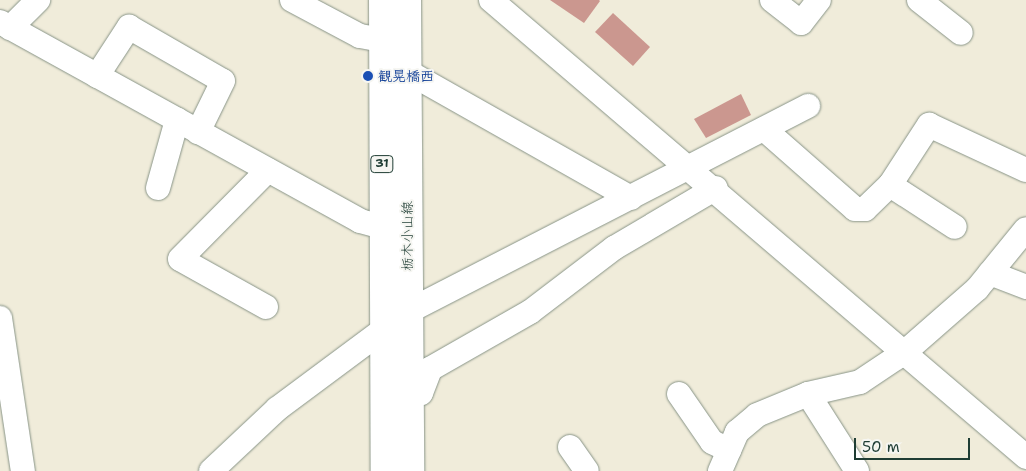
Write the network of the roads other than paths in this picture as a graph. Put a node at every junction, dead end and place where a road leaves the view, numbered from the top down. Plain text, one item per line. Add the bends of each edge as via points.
1 (38, 0) edge
2 (292, 0) edge
3 (383, 0) edge
4 (407, 0) edge
5 (491, 0) edge
6 (772, 0) edge
7 (819, 0) edge
8 (919, 0) edge
9 (5, 25) edge
10 (961, 33) dead end
11 (382, 40) junction
12 (408, 72) junction
13 (97, 76) junction
14 (808, 106) dead end
15 (178, 120) junction
16 (764, 130) junction
17 (198, 132) junction
18 (692, 167) junction
19 (268, 170) junction
20 (1026, 170) edge
21 (890, 186) junction
22 (158, 188) dead end
23 (716, 188) junction
24 (631, 198) junction
25 (955, 226) dead end
26 (382, 227) junction
27 (1026, 229) edge
28 (990, 272) junction
29 (1026, 287) edge
30 (266, 307) dead end
31 (407, 312) junction
32 (0, 318) edge
33 (383, 328) junction
34 (905, 352) junction
35 (679, 394) dead end
36 (808, 394) junction
37 (409, 395) junction
38 (570, 447) dead end
39 (1026, 457) edge
40 (725, 461) edge
41 (23, 471) edge
42 (212, 471) edge
43 (384, 471) edge
44 (410, 471) edge
45 (587, 471) edge
46 (856, 471) edge

1 - 9 street
2 - 11 street via 360,36
3 - 11 main road, 栃木小山線 / 31
4 - 12 main road, 栃木小山線 / 31
5 - 18 street
6 - 7 street via 801,23
8 - 10 street
9 - 13 street
11 - 26 main road, 栃木小山線 / 31
12 - 24 street
12 - 31 main road, 栃木小山線 / 31
13 - 15 street
13 - 17 street via 129,27 223,81
14 - 16 street
15 - 17 street
15 - 22 street
16 - 18 street
16 - 21 street via 855,209 865,209
17 - 19 street
18 - 23 street
18 - 24 street
19 - 26 street via 360,221
19 - 30 street via 180,259
20 - 21 street via 929,126
21 - 25 street
23 - 34 street
23 - 37 street via 614,248 530,312 430,369 422,393
24 - 31 street
26 - 33 main road, 栃木小山線 / 31
27 - 28 street
28 - 29 street
28 - 34 street
31 - 33 street
31 - 37 main road, 栃木小山線 / 31
32 - 41 street
33 - 42 street via 277,409
33 - 43 main road, 栃木小山線 / 31
34 - 36 street via 860,382
34 - 39 street
35 - 40 street
36 - 40 street via 757,415 737,432
36 - 46 street
37 - 44 main road, 栃木小山線 / 31
38 - 45 street

